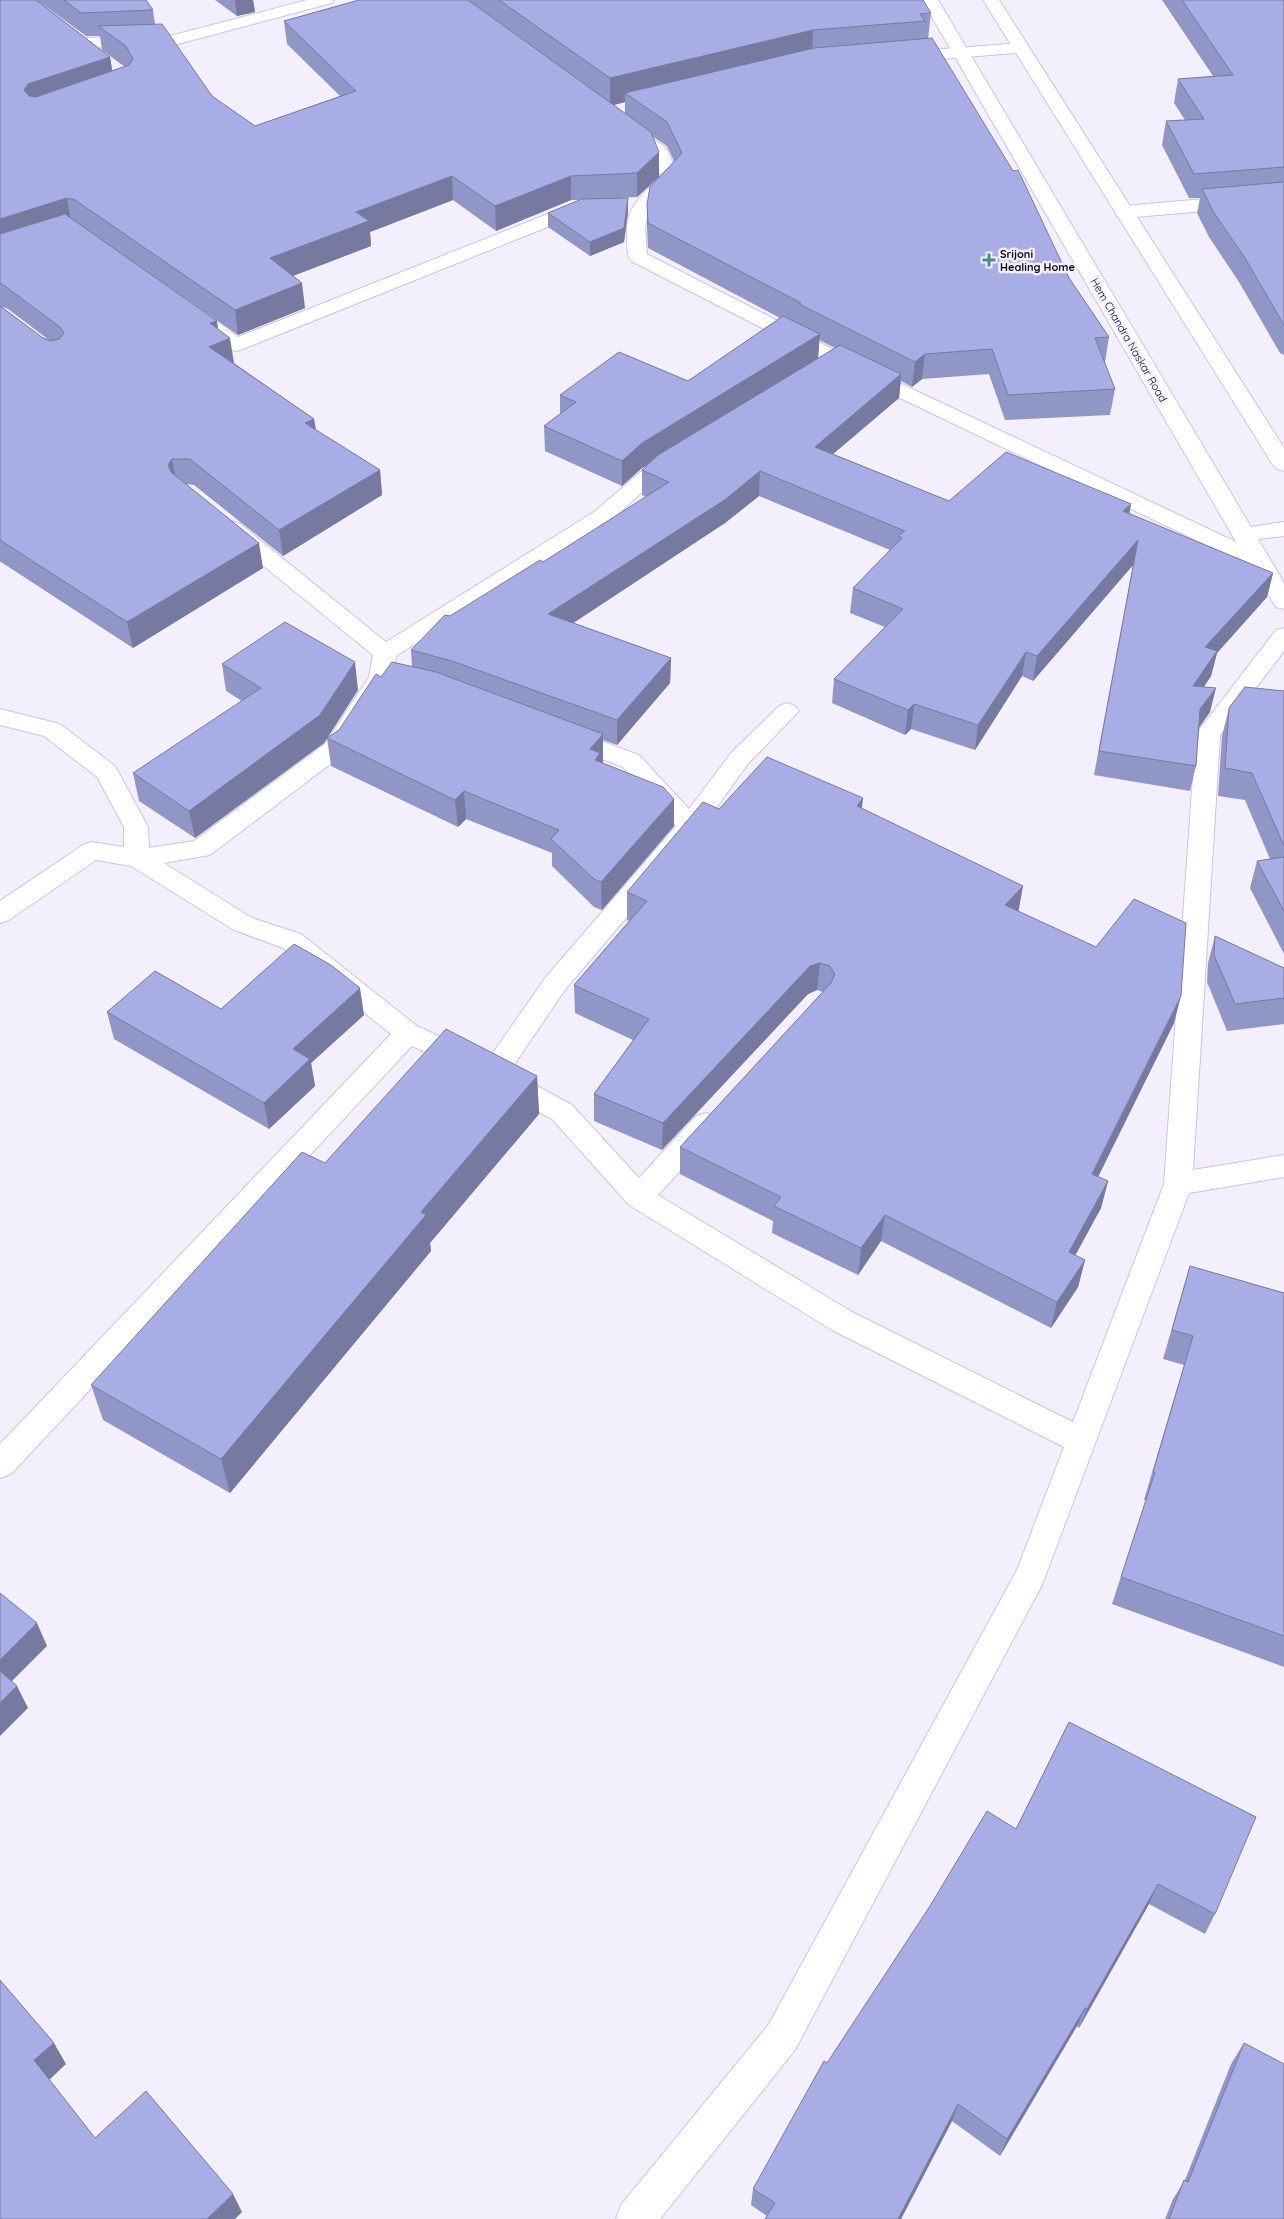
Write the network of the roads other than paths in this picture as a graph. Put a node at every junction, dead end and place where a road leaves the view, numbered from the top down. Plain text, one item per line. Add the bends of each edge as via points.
1 (22, 0) edge
2 (326, 0) edge
3 (930, 0) edge
4 (991, 0) edge
5 (81, 43) junction
6 (1021, 48) junction
7 (961, 53) junction
8 (100, 58) edge
9 (892, 58) edge
10 (614, 120) edge
11 (1284, 198) edge
12 (597, 206) edge
13 (1124, 212) junction
14 (189, 312) edge
15 (692, 448) edge
16 (1284, 465) edge
17 (216, 516) edge
18 (1284, 529) edge
19 (1243, 534) junction
20 (1260, 562) junction
21 (1284, 602) edge
22 (1284, 635) edge
23 (383, 665) junction
24 (408, 683) edge
25 (787, 711) dead end
26 (0, 717) edge
27 (547, 730) edge
28 (690, 826) junction
29 (137, 858) junction
30 (0, 914) edge
31 (408, 1033) junction
32 (493, 1074) junction
33 (725, 1103) edge
34 (1284, 1166) edge
35 (1178, 1184) junction
36 (639, 1197) junction
37 (1082, 1441) junction
38 (0, 1465) edge
39 (635, 2219) edge

1 - 5 street
2 - 5 street via 174,40
3 - 7 street, Hem Chandra Naskar Road
4 - 6 street
5 - 8 street
6 - 7 street
6 - 13 street
7 - 9 street
7 - 19 street, Hem Chandra Naskar Road
10 - 20 street via 660,152 671,178 633,204 638,257 828,364
11 - 13 street
12 - 14 street via 579,206 236,345
13 - 16 street
15 - 23 street via 650,474 602,517
17 - 23 street
18 - 19 street
19 - 20 street, Hem Chandra Naskar Road
20 - 21 street, Hem Chandra Naskar Road
22 - 35 street via 1208,734
23 - 24 street
23 - 29 street via 333,750 201,848
25 - 28 street via 739,759
26 - 29 street via 52,730 106,772 136,826
27 - 28 street via 630,760
28 - 32 street via 554,984
29 - 30 street via 92,851
29 - 31 street via 243,924 292,942
31 - 32 street
31 - 38 street
32 - 36 street via 562,1112
33 - 36 street
34 - 35 street
35 - 37 street
36 - 37 street via 842,1321
37 - 39 street via 1031,1575 782,2037

